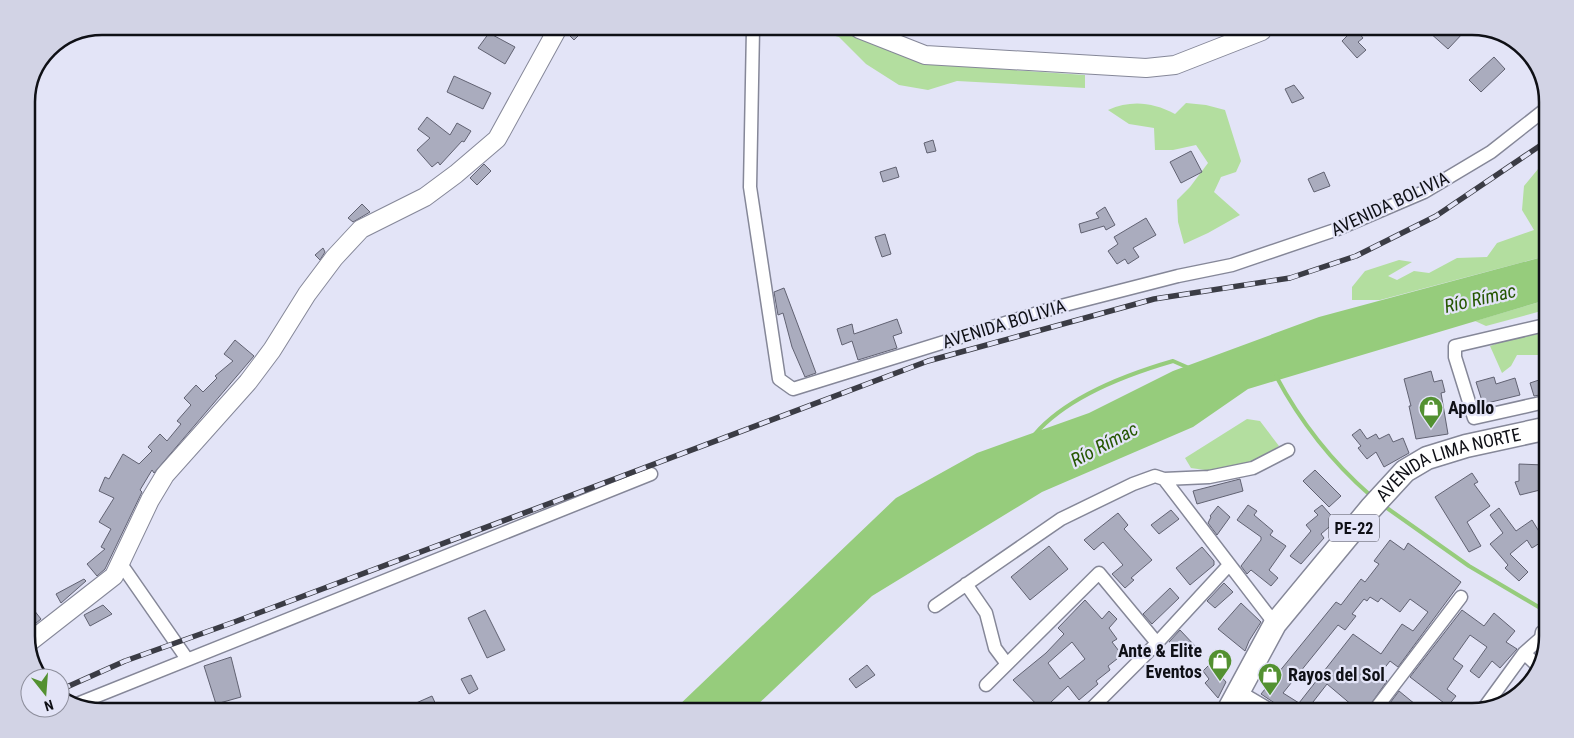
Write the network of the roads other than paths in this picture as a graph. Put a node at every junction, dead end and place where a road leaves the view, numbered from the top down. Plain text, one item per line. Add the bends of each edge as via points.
1 (554, 35) edge
2 (753, 35) edge
3 (874, 35) edge
4 (1252, 35) edge
5 (1539, 115) edge
6 (1539, 326) edge
7 (1539, 403) edge
8 (1539, 430) edge
9 (1288, 450) dead end
10 (651, 474) dead end
11 (1164, 479) junction
12 (121, 564) junction
13 (1229, 565) junction
14 (966, 584) junction
15 (1461, 597) dead end
16 (935, 606) dead end
17 (1275, 624) junction
18 (1539, 637) edge
19 (35, 638) edge
20 (1157, 643) junction
21 (1524, 653) junction
22 (187, 658) junction
23 (1534, 662) edge
24 (1007, 664) junction
25 (986, 684) dead end
26 (1238, 691) junction
27 (85, 701) edge
28 (1489, 701) edge
29 (1097, 703) edge
30 (1232, 703) edge
31 (1258, 703) edge
32 (1380, 703) edge

1 - 12 street via 497,139 425,197 361,229 334,258 248,382 165,475
2 - 5 street, AVENIDA BOLIVIA via 750,187 779,379 793,389 1057,307 1232,265 1335,230 1424,192 1491,152
3 - 4 street via 925,55 1146,68 1175,65
6 - 7 street via 1455,346 1455,357 1474,418
8 - 17 highway, AVENIDA LIMA NORTE / PE-22 via 1466,446 1427,458 1405,471
9 - 11 street via 1252,468 1209,477
10 - 22 street
11 - 13 street
11 - 14 street via 1154,476 1061,518
12 - 19 street via 114,576
12 - 22 street
13 - 17 street
13 - 20 street
14 - 16 street
14 - 24 street via 986,613 995,648
15 - 32 street
17 - 26 highway, AVENIDA LIMA NORTE / PE-22
18 - 21 street
20 - 24 street via 1099,573
20 - 29 street
21 - 23 street
21 - 28 street
22 - 27 street
24 - 25 street
26 - 30 highway, AVENIDA LIMA NORTE / PE-22
26 - 31 street

